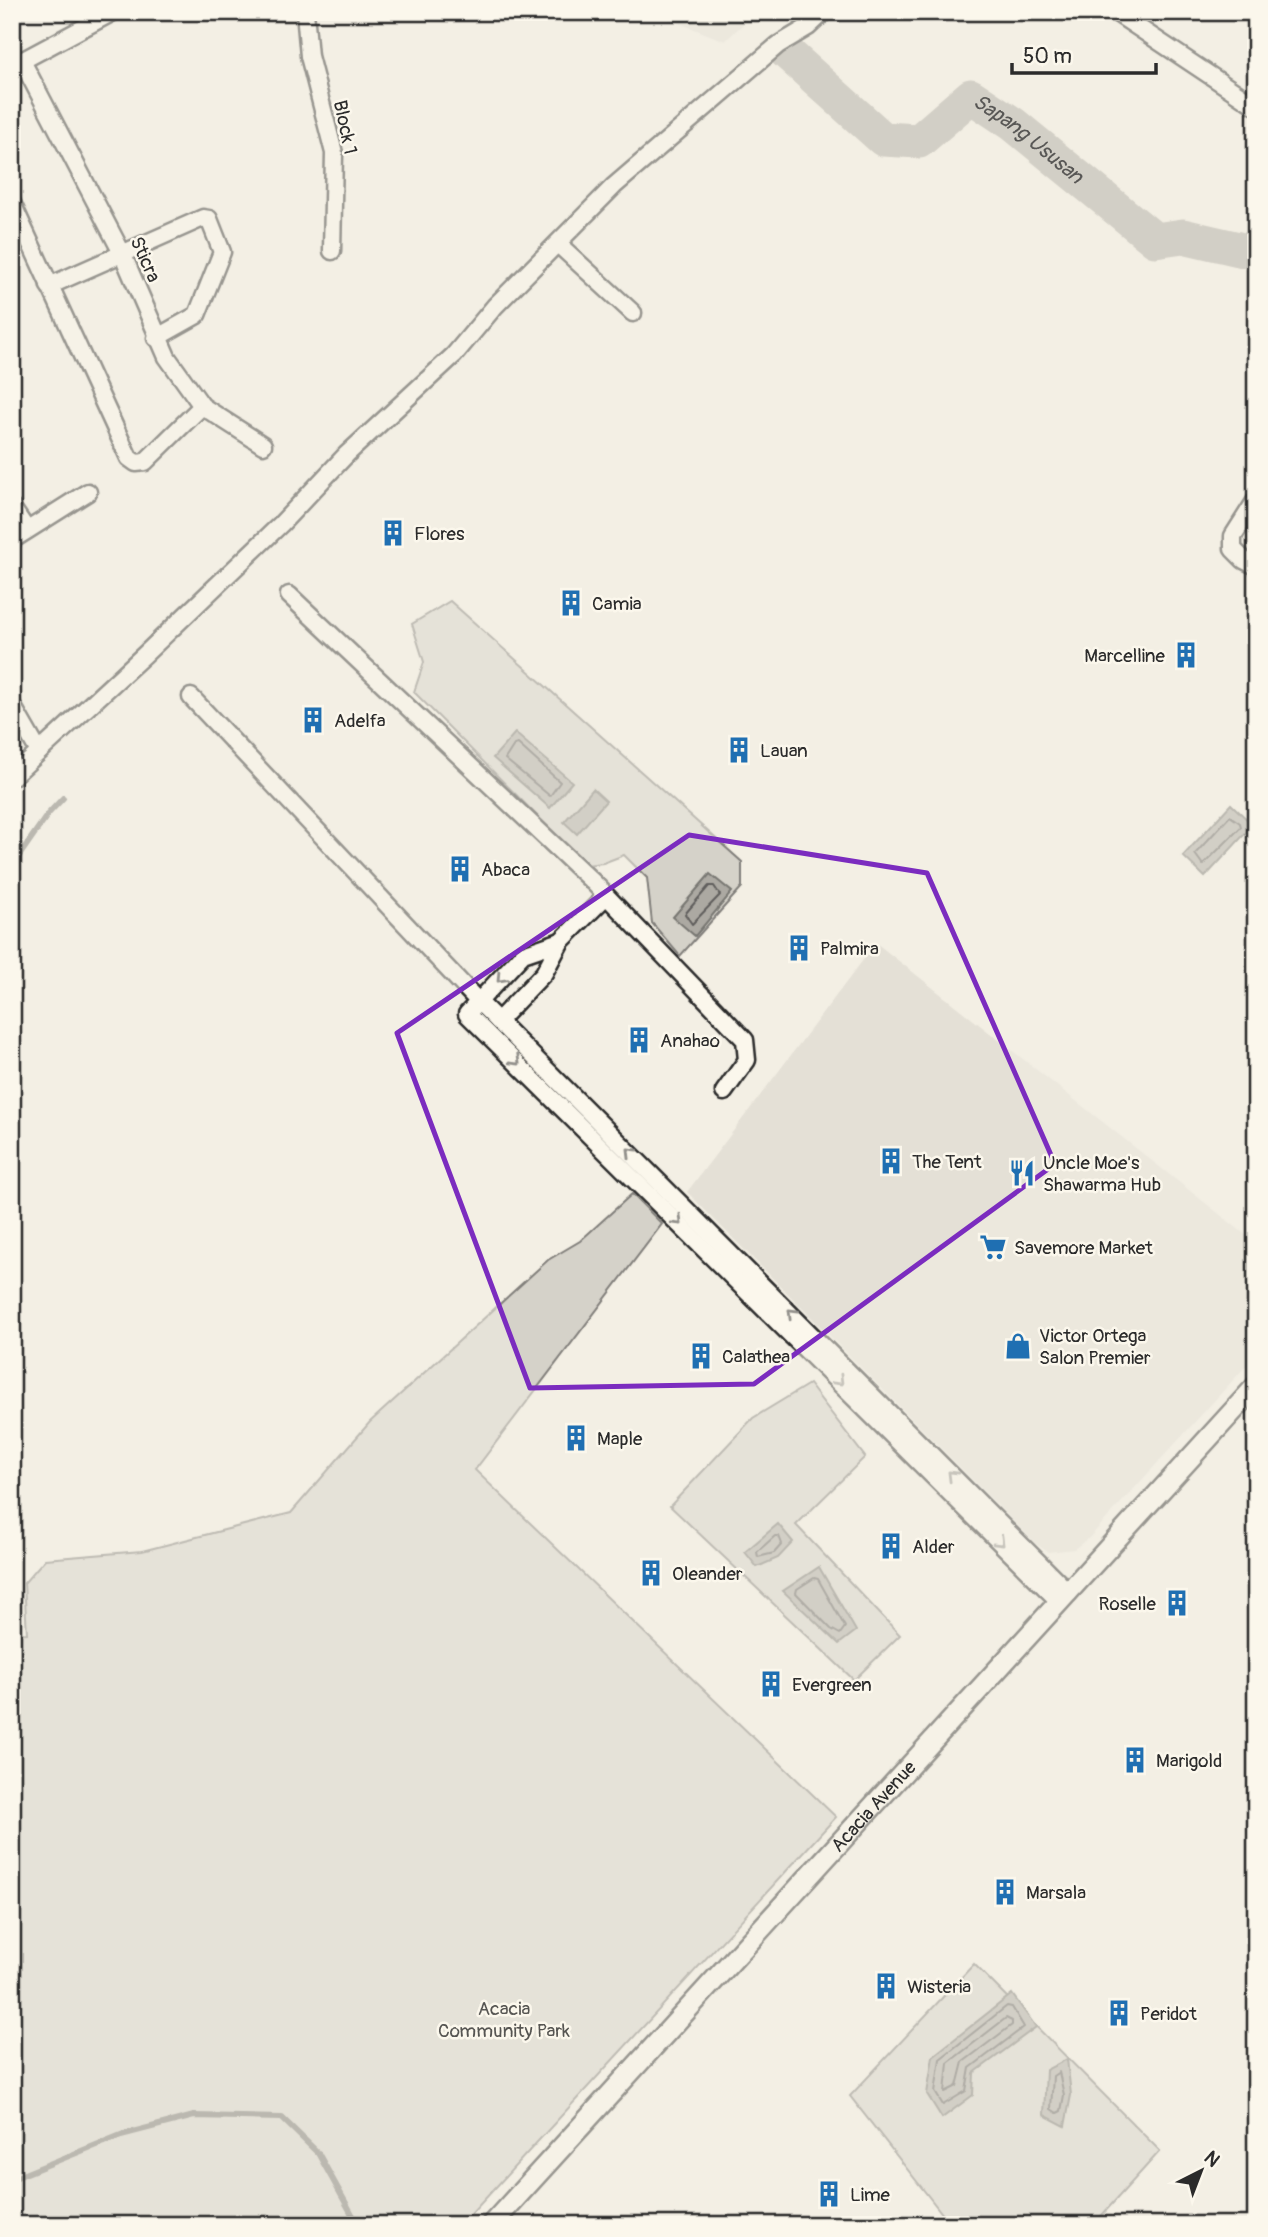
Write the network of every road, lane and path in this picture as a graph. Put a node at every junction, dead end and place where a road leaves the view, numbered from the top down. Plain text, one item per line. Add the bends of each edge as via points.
1 (113, 12) edge
2 (305, 12) edge
3 (824, 12) edge
4 (1115, 12) edge
5 (17, 63) edge
6 (1256, 106) edge
7 (12, 203) edge
8 (558, 244) junction
9 (332, 251) dead end
10 (122, 253) junction
11 (49, 286) junction
12 (633, 313) dead end
13 (156, 338) junction
14 (202, 406) junction
15 (263, 445) dead end
16 (88, 492) dead end
17 (1256, 500) edge
18 (12, 508) edge
19 (27, 530) junction
20 (12, 540) edge
21 (1256, 566) edge
22 (289, 595) dead end
23 (191, 696) dead end
24 (12, 705) edge
25 (39, 752) junction
26 (12, 777) edge
27 (606, 896) junction
28 (561, 942) junction
29 (478, 1001) junction
30 (498, 1021) junction
31 (724, 1092) dead end
32 (806, 1338) junction
33 (1256, 1386) edge
34 (1065, 1598) junction
35 (491, 2225) edge

1 - 5 street
2 - 9 street, Block 1 via 309,56 334,152
3 - 8 street via 657,148
4 - 6 street
5 - 10 street, Sticra
7 - 11 street
8 - 12 street
8 - 25 street via 495,306 454,355
10 - 11 street
10 - 13 street, Sticra
10 - 13 street via 203,218 212,225 222,252 197,315
11 - 14 street via 129,458 145,462
13 - 14 street, Sticra
14 - 15 street, Sticra
16 - 19 street
17 - 21 street via 1233,536 1233,549
18 - 19 street
19 - 20 street
22 - 27 street
23 - 29 street
24 - 25 street
25 - 26 street
27 - 28 street
27 - 31 street via 745,1040 747,1060
28 -> 29 street via 523,954
28 - 30 street via 544,973
29 - 30 street
29 -> 32 street via 467,1014
32 -> 30 street
32 - 34 street
33 - 34 street, Acacia Avenue
34 - 35 street, Acacia Avenue

